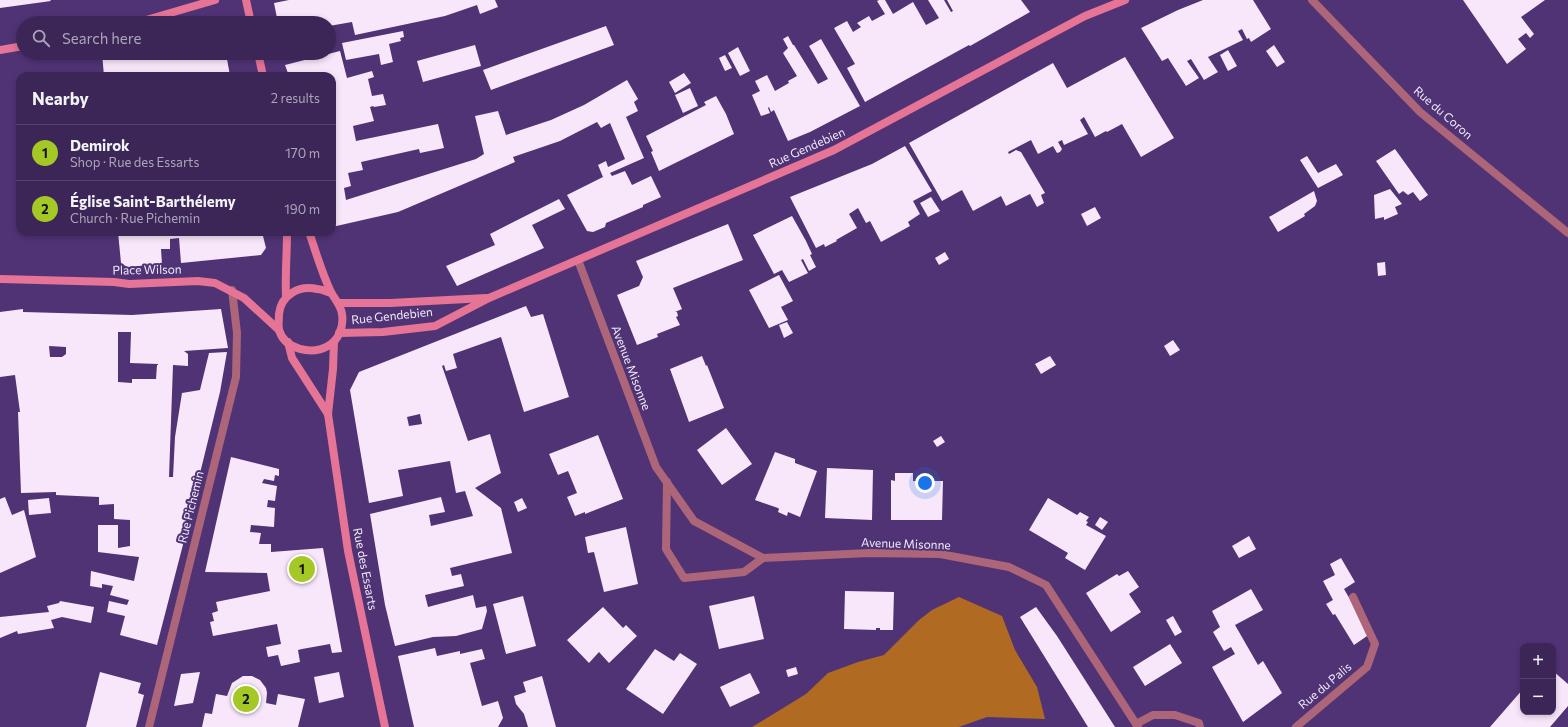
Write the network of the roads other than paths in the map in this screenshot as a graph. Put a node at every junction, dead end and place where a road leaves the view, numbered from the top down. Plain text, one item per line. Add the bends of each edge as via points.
1 (215, 0) edge
2 (246, 0) edge
3 (1125, 0) edge
4 (1312, 0) edge
5 (160, 16) edge
6 (249, 16) edge
7 (16, 47) edge
8 (0, 50) edge
9 (260, 60) edge
10 (262, 72) edge
11 (1568, 234) edge
12 (287, 236) edge
13 (310, 236) edge
14 (578, 260) junction
15 (0, 279) edge
16 (232, 290) junction
17 (331, 293) junction
18 (286, 297) junction
19 (489, 298) junction
20 (339, 303) junction
21 (279, 330) junction
22 (339, 333) junction
23 (288, 342) junction
24 (334, 342) junction
25 (328, 414) junction
26 (667, 482) junction
27 (763, 558) junction
28 (1353, 597) dead end
29 (1137, 726) edge
30 (149, 727) edge
31 (385, 727) edge
32 (1200, 727) edge
33 (1296, 727) edge

1 - 5 main road
2 - 6 main road
3 - 14 main road, Rue Gendebien via 1085,16 834,150
4 - 11 street, Rue du Coron via 1420,112
7 - 8 main road
9 - 10 main road
12 - 18 main road
13 - 17 main road
14 - 19 main road, Rue Gendebien
14 - 26 street, Avenue Misonne via 656,466
15 - 16 main road, Place Wilson via 129,284 198,280
16 - 21 main road, Place Wilson
16 - 30 street, Rue Pichemin via 237,332 236,377
17 - 18 main road via 316,288 304,288
17 - 20 main road
18 - 21 main road via 280,310
19 - 20 main road, Rue Gendebien
19 - 22 main road, Rue Gendebien via 435,326 383,332
20 - 22 main road via 342,324
21 - 23 main road
22 - 24 main road
23 - 24 main road via 303,350 324,348
23 - 25 main road, Rue des Essarts via 292,358
24 - 25 main road, Rue des Essarts
25 - 31 main road, Rue des Essarts via 348,551
26 - 27 street, Avenue Misonne via 694,520
26 - 27 street via 666,548 684,578 744,572
27 - 29 street, Avenue Misonne via 869,553 940,554 1008,567 1046,585
28 - 33 street, Rue du Palis via 1375,644 1367,667
29 - 32 street, Avenue Misonne via 1153,716 1175,714 1199,722

